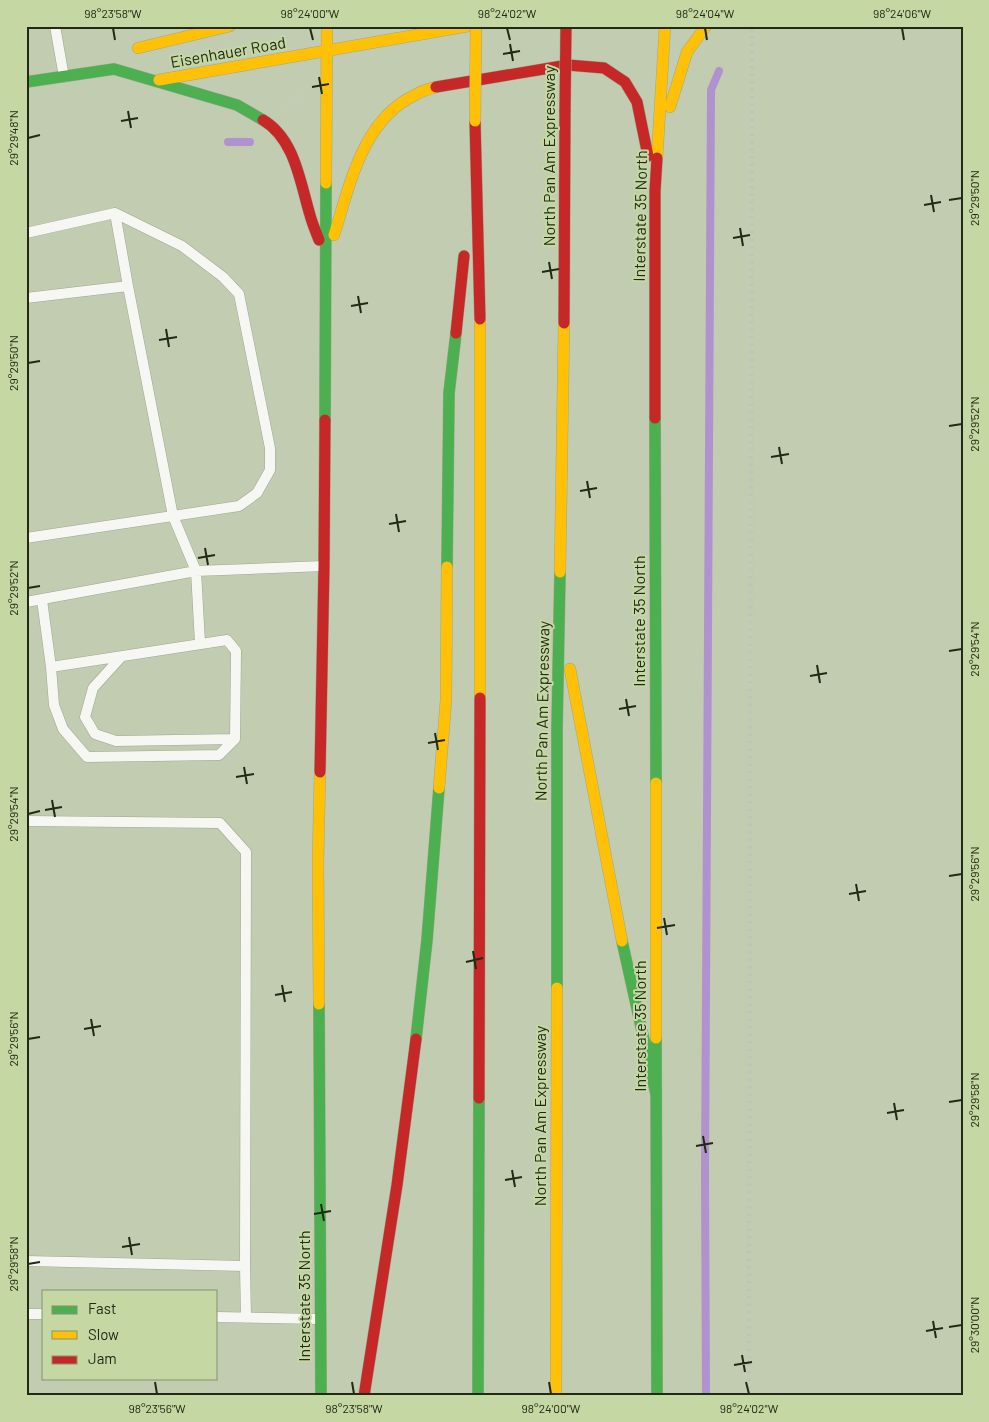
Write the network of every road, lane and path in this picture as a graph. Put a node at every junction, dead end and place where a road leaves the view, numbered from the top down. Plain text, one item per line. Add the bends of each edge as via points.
1 (55, 26) edge
2 (230, 26) edge
3 (327, 26) edge
4 (468, 26) edge
5 (476, 26) edge
6 (566, 26) edge
7 (664, 26) edge
8 (706, 26) edge
9 (158, 32) dead end
10 (327, 52) junction
11 (132, 53) junction
12 (114, 68) junction
13 (64, 77) junction
14 (156, 81) junction
15 (26, 82) edge
16 (304, 88) dead end
17 (281, 112) dead end
18 (476, 152) junction
19 (655, 191) junction
20 (115, 213) junction
21 (26, 233) edge
22 (326, 259) junction
23 (128, 286) junction
24 (26, 298) edge
25 (173, 516) junction
26 (26, 538) edge
27 (324, 566) junction
28 (196, 571) junction
29 (42, 600) junction
30 (26, 602) edge
31 (559, 615) junction
32 (200, 643) junction
33 (122, 656) junction
34 (51, 667) junction
35 (235, 739) junction
36 (26, 821) edge
37 (656, 1094) junction
38 (26, 1261) edge
39 (245, 1266) junction
40 (26, 1314) edge
41 (42, 1314) edge
42 (218, 1317) edge
43 (246, 1318) junction
44 (321, 1319) junction
45 (321, 1396) edge
46 (364, 1396) edge
47 (478, 1396) edge
48 (556, 1396) edge
49 (657, 1396) edge

1 - 13 lane
2 - 11 main road, Eisenhauer Road
3 - 10 main road, Interstate 35 North
4 - 10 main road, Eisenhauer Road
5 - 18 main road, bridge
6 - 31 main road, North Pan Am Expressway, bridge
7 - 19 main road, Interstate 35 North
8 - 19 main road via 687,52 673,94
9 - 11 main road
10 - 14 main road, Eisenhauer Road
10 - 22 main road, Interstate 35 North
11 - 12 main road, Eisenhauer Road
12 - 13 main road, Eisenhauer Road
12 - 14 main road, Eisenhauer Road
13 - 15 main road, Eisenhauer Road
14 - 22 main road via 237,105 270,124 287,145 300,175 310,216
16 - 17 path
18 - 46 main road via 449,394 446,682 438,820 420,1012
18 - 47 main road via 481,339
19 - 22 main road via 637,102 625,82 604,68 568,65 441,85 414,95 396,107 376,128 360,155
19 - 37 main road, Interstate 35 North
20 - 21 lane
20 - 23 lane
20 - 25 lane via 182,246 223,277 239,294 270,448 270,470 257,493 239,506
22 - 27 main road, Interstate 35 North
23 - 24 lane
23 - 25 lane
25 - 26 lane
25 - 28 lane
27 - 28 lane
27 - 44 main road, Interstate 35 North via 318,862
28 - 29 lane
28 - 32 lane
29 - 30 lane
29 - 34 lane
31 - 37 main road via 614,905
31 - 48 main road, North Pan Am Expressway
32 - 33 lane
32 - 35 lane via 227,640 236,651
33 - 34 lane
33 - 35 lane via 93,688 85,717 95,734 116,741
34 - 35 lane via 54,705 63,729 87,757 219,755
36 - 39 lane via 220,823 246,852
37 - 49 main road, Interstate 35 North
38 - 39 lane
39 - 43 lane
40 - 41 lane
42 - 43 lane
43 - 44 lane
44 - 45 main road, Interstate 35 North

